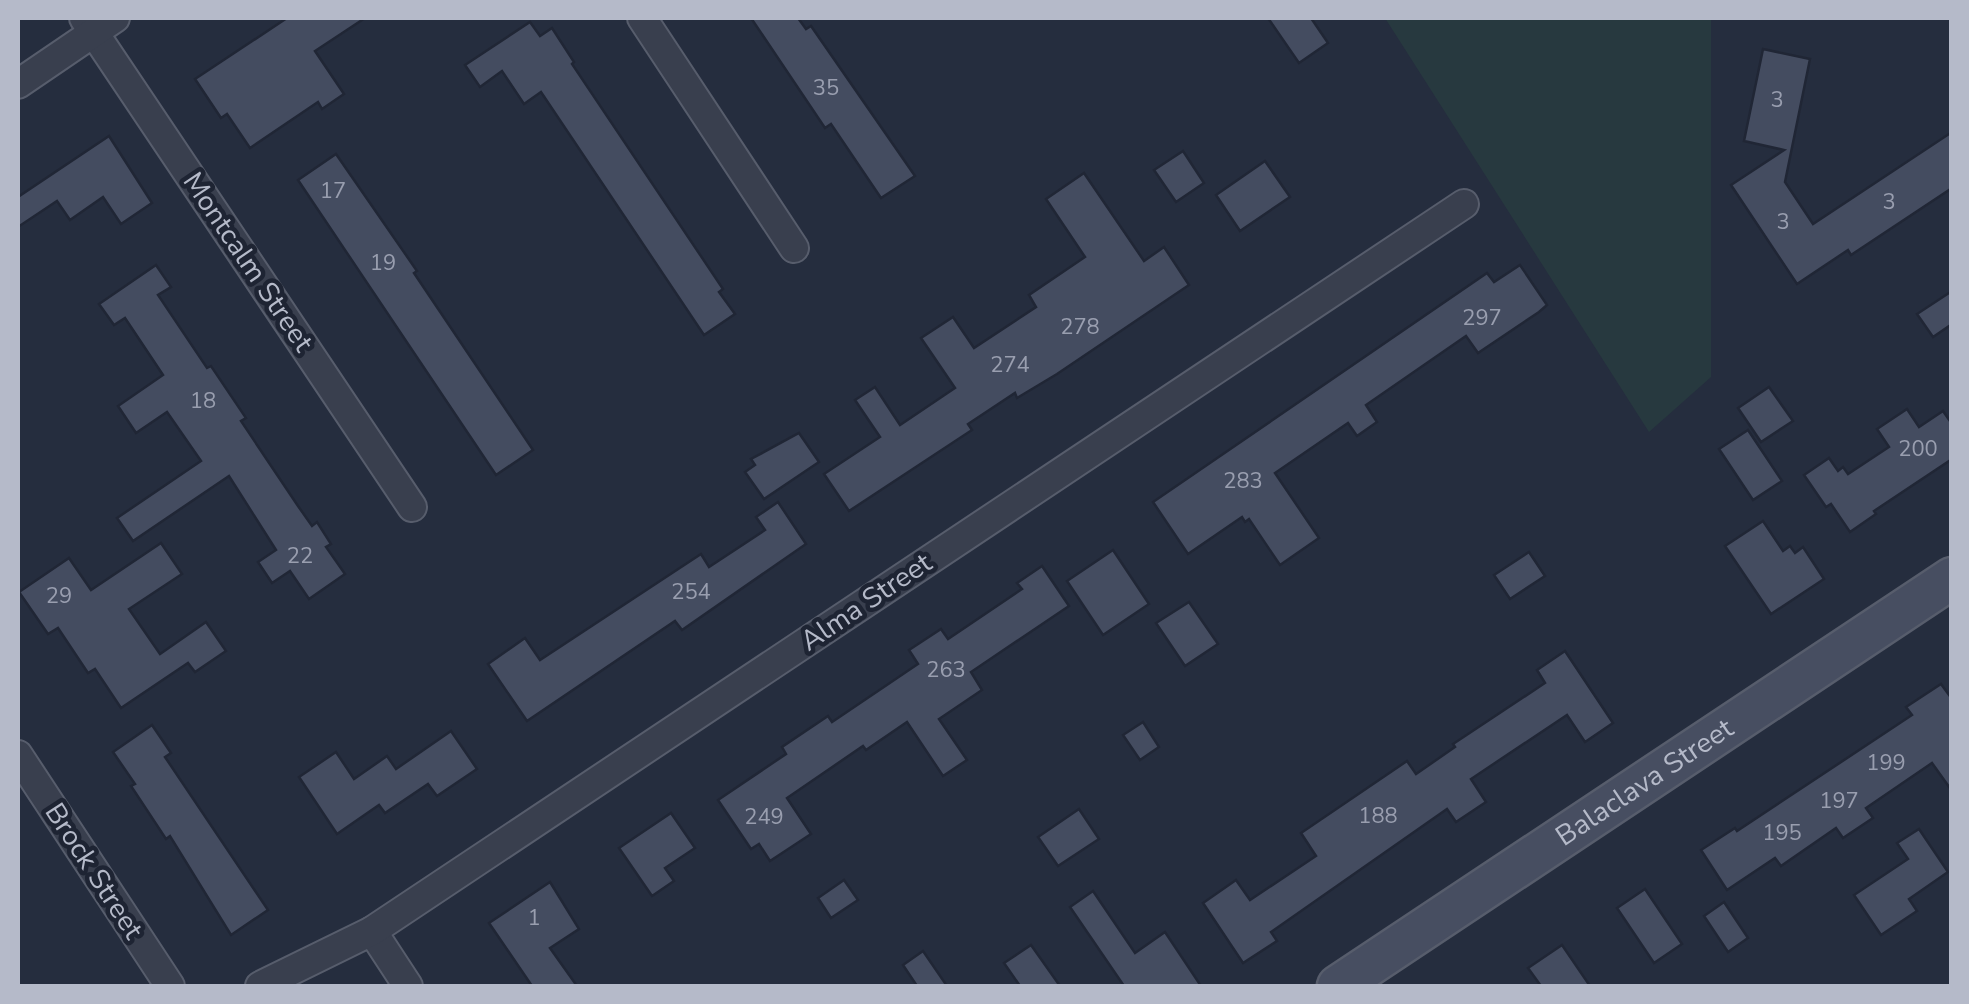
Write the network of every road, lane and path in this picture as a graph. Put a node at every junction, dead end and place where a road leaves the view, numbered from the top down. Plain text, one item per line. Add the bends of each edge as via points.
1 (642, 18) edge
2 (97, 22) edge
3 (18, 84) edge
4 (1464, 204) dead end
5 (794, 248) dead end
6 (412, 507) dead end
7 (1952, 578) edge
8 (18, 756) edge
9 (372, 931) junction
10 (170, 986) edge
11 (260, 986) edge
12 (408, 986) edge
13 (1338, 986) edge

1 - 5 street
2 - 3 street
2 - 6 street, Montcalm Street
4 - 9 street, Alma Street
7 - 13 street, Balaclava Street
8 - 10 street, Brock Street
9 - 11 street, Alma Street
9 - 12 street

